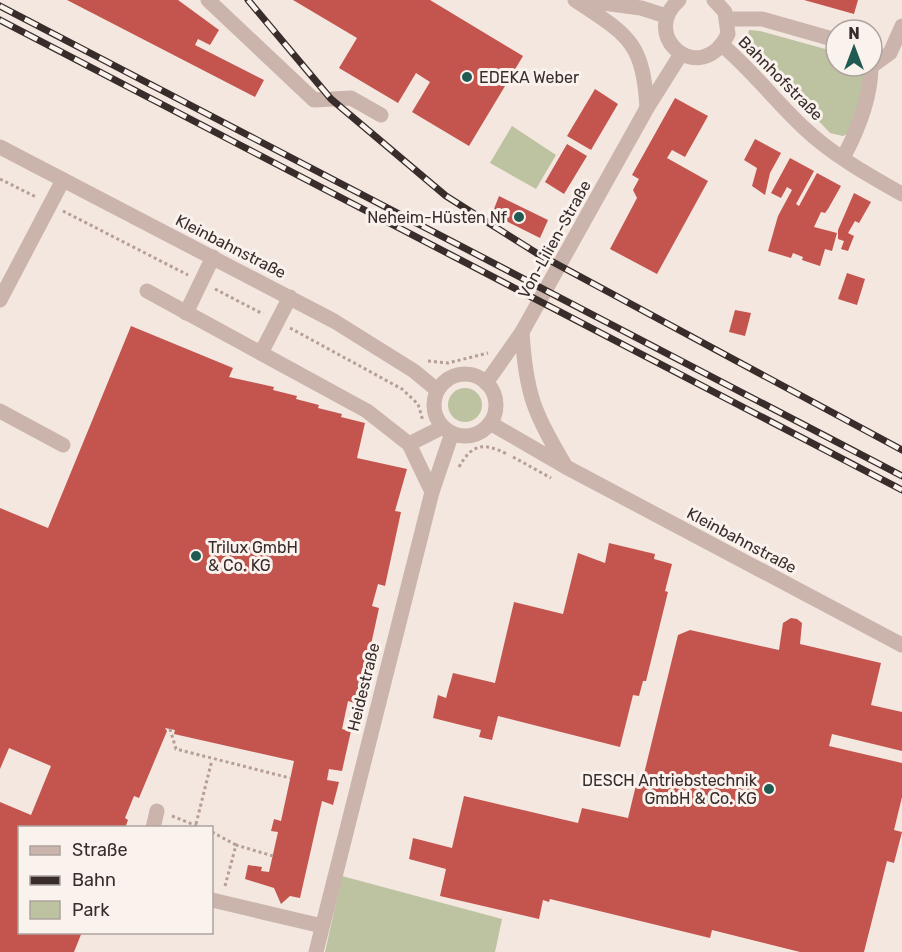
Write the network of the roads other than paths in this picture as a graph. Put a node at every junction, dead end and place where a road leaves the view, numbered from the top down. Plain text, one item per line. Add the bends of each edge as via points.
1 (208, 0) edge
2 (575, 0) edge
3 (679, 0) edge
4 (714, 0) edge
5 (589, 1) edge
6 (666, 16) junction
7 (728, 19) junction
8 (902, 26) edge
9 (824, 37) edge
10 (722, 45) junction
11 (681, 54) junction
12 (884, 57) edge
13 (870, 78) edge
14 (647, 108) junction
15 (381, 115) dead end
16 (0, 147) edge
17 (843, 158) junction
18 (63, 180) junction
19 (902, 194) edge
20 (213, 257) junction
21 (147, 291) dead end
22 (290, 297) junction
23 (0, 300) edge
24 (186, 313) junction
25 (522, 332) junction
26 (261, 353) junction
27 (486, 382) junction
28 (437, 390) junction
29 (0, 411) edge
30 (490, 423) junction
31 (448, 430) junction
32 (409, 444) junction
33 (63, 445) dead end
34 (566, 467) junction
35 (432, 492) junction
36 (902, 645) edge
37 (158, 811) dead end
38 (154, 826) edge
39 (216, 901) edge
40 (322, 926) junction
41 (316, 952) edge

1 - 15 street via 314,100 351,98
2 - 14 street via 622,32 635,48 643,66
3 - 6 street
4 - 7 street, Bahnhofstraße
5 - 6 street via 641,8
6 - 11 street via 665,31
7 - 9 street, Bahnhofstraße via 762,19
7 - 10 street, Bahnhofstraße via 728,34
8 - 12 street via 890,53
10 - 11 street, Bahnhofstraße via 708,56 692,58
10 - 17 street, Bahnhofstraße via 803,128
11 - 14 street, Von-Lilien-Straße
13 - 17 street via 856,134
14 - 25 street, Von-Lilien-Straße
16 - 18 street, Kleinbahnstraße
17 - 19 street, Bahnhofstraße
18 - 20 street, Kleinbahnstraße
18 - 23 street
20 - 22 street, Kleinbahnstraße
20 - 24 street
21 - 24 street
22 - 26 street
22 - 28 street, Kleinbahnstraße via 414,371
24 - 26 street
25 - 27 street, Von-Lilien-Straße
25 - 34 street via 530,398
26 - 32 street via 367,411
27 - 28 street via 463,374 448,378
27 - 30 street via 496,406
28 - 31 street via 435,410
29 - 33 street
30 - 31 street via 478,433 465,436
30 - 34 street, Kleinbahnstraße
31 - 32 street
31 - 35 street, Heidestraße
32 - 35 street
34 - 36 street, Kleinbahnstraße
35 - 40 street, Heidestraße
37 - 38 street
39 - 40 street
40 - 41 street, Heidestraße

